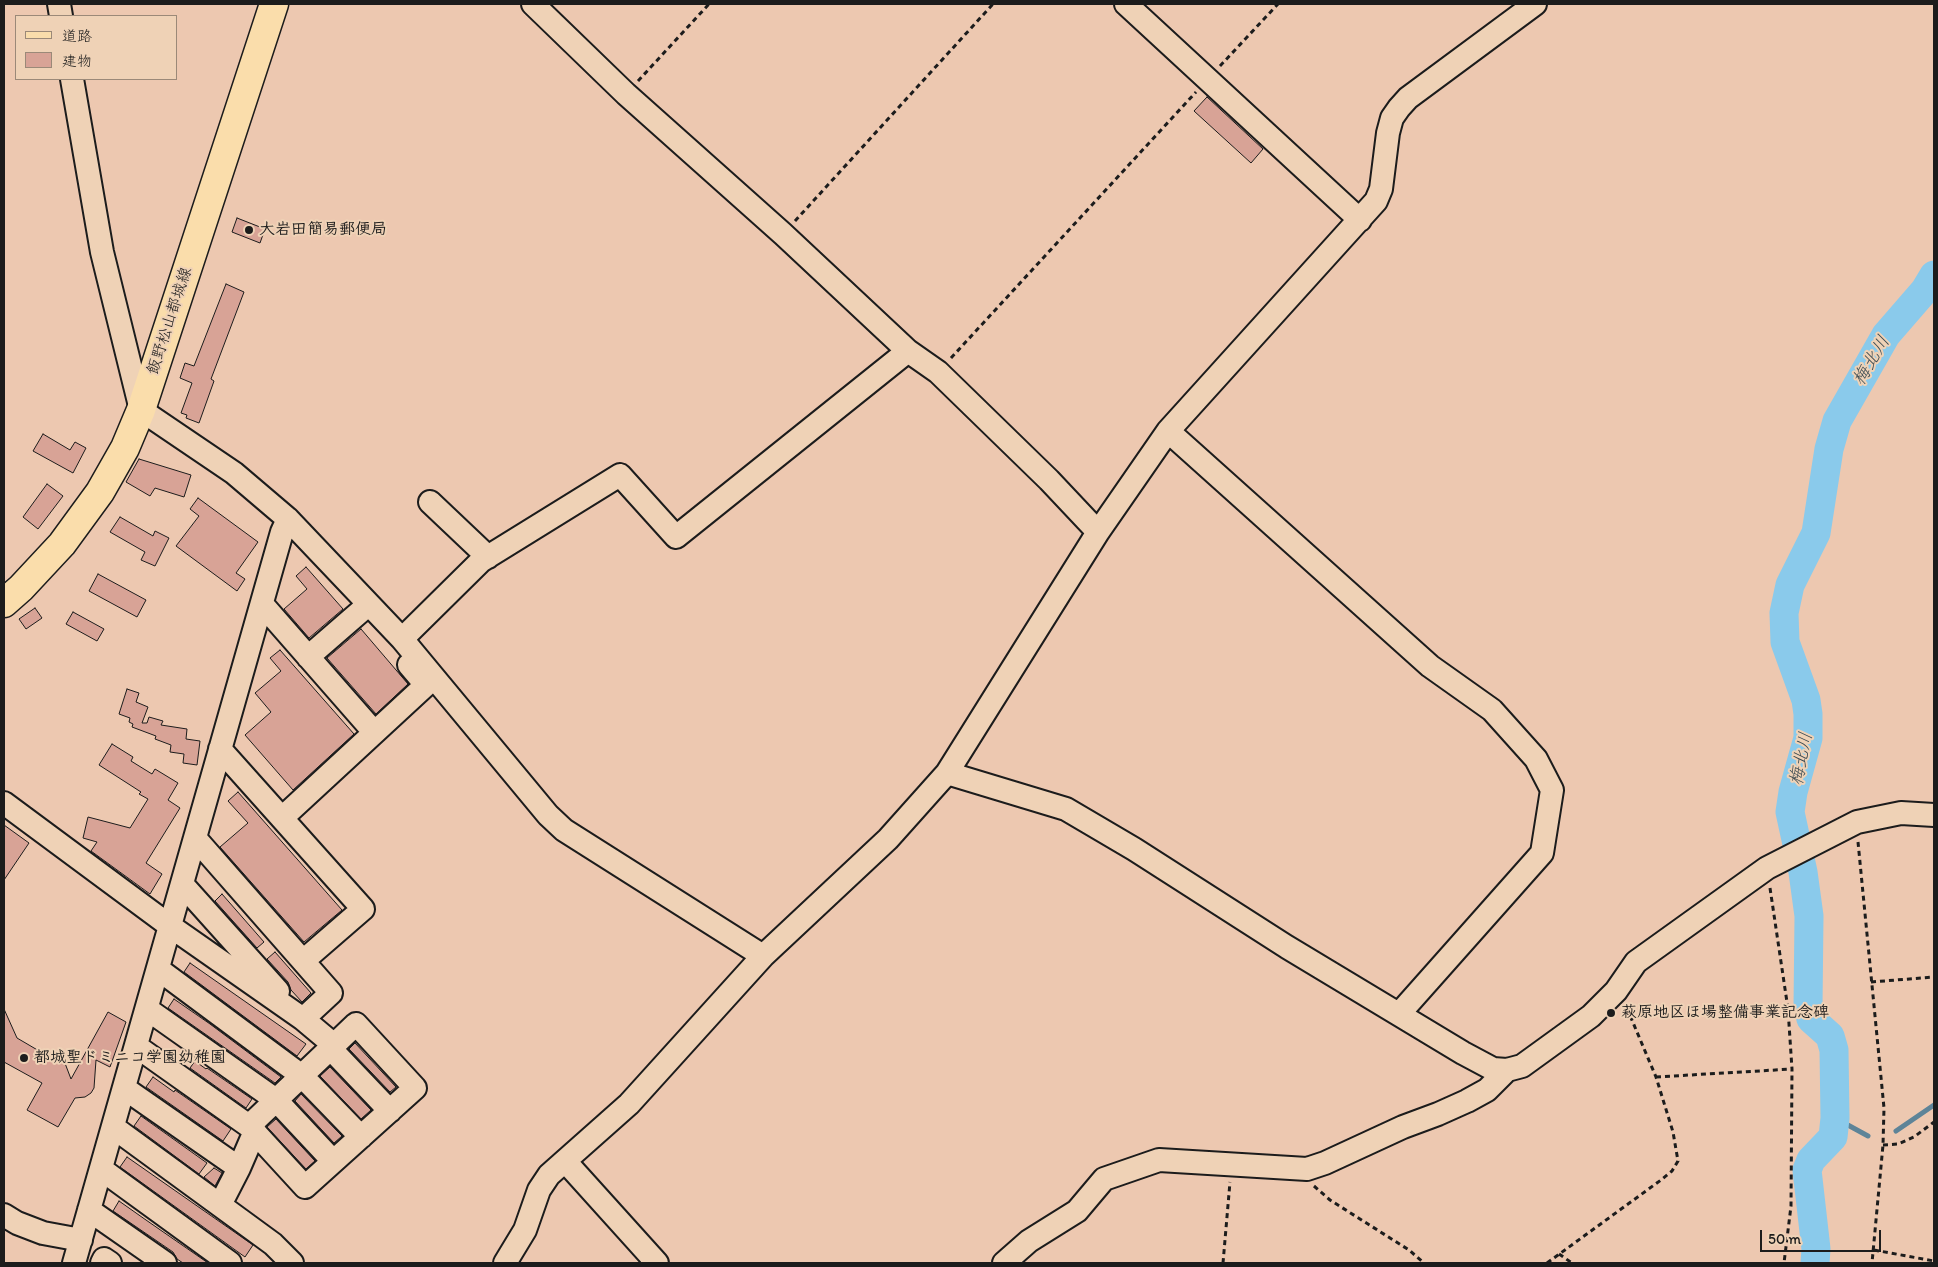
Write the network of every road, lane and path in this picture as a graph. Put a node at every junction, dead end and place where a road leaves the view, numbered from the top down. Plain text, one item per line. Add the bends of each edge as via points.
1 (274, 4) edge
2 (533, 4) edge
3 (709, 4) edge
4 (993, 4) edge
5 (1126, 4) edge
6 (1278, 4) edge
7 (1535, 4) edge
8 (1208, 79) junction
9 (72, 80) edge
10 (626, 94) junction
11 (1360, 220) junction
12 (783, 234) junction
13 (908, 351) junction
14 (938, 372) junction
15 (140, 410) junction
16 (1168, 431) junction
17 (430, 502) dead end
18 (288, 519) junction
19 (1098, 532) junction
20 (301, 550) dead end
21 (488, 557) junction
22 (4, 603) edge
23 (262, 604) junction
24 (361, 611) junction
25 (402, 639) junction
26 (308, 657) junction
27 (374, 732) junction
28 (220, 749) junction
29 (947, 773) junction
30 (4, 803) edge
31 (1934, 815) edge
32 (282, 818) junction
33 (1857, 822) junction
34 (195, 838) junction
35 (1767, 868) junction
36 (182, 884) junction
37 (170, 926) junction
38 (763, 956) junction
39 (303, 961) junction
40 (158, 969) junction
41 (1934, 978) edge
42 (1871, 982) junction
43 (1616, 991) junction
44 (147, 1008) junction
45 (1399, 1014) junction
46 (303, 1019) junction
47 (136, 1046) junction
48 (332, 1046) junction
49 (1792, 1069) junction
50 (1507, 1070) junction
51 (302, 1076) junction
52 (1656, 1077) junction
53 (124, 1088) junction
54 (276, 1100) junction
55 (390, 1111) junction
56 (1934, 1122) edge
57 (113, 1127) junction
58 (252, 1128) junction
59 (361, 1137) junction
60 (1883, 1145) junction
61 (333, 1161) junction
62 (565, 1161) junction
63 (1232, 1165) junction
64 (239, 1168) junction
65 (1307, 1169) junction
66 (101, 1170) junction
67 (220, 1205) junction
68 (89, 1210) junction
69 (4, 1215) edge
70 (81, 1240) junction
71 (1874, 1250) junction
72 (1559, 1254) junction
73 (1934, 1261) edge
74 (74, 1263) edge
75 (102, 1263) edge
76 (110, 1263) edge
77 (164, 1263) edge
78 (230, 1263) edge
79 (292, 1263) edge
80 (505, 1263) edge
81 (657, 1263) edge
82 (1004, 1263) edge
83 (1223, 1263) edge
84 (1424, 1263) edge
85 (1546, 1263) edge
86 (1572, 1263) edge
87 (1784, 1263) edge
88 (1872, 1263) edge

1 - 15 main road, 飯野松山都城線
2 - 10 street
3 - 10 path
4 - 12 path
5 - 8 street
6 - 8 path
7 - 11 street via 1399,108 1388,133 1381,189 1376,201
8 - 11 street
8 - 14 path
9 - 15 street via 102,252
10 - 12 street
11 - 16 street
12 - 13 street
13 - 14 street
13 - 21 street via 676,537 620,475
14 - 19 street
15 - 18 street via 234,473
15 - 22 main road, 飯野松山都城線 via 125,448 82,518 48,560
16 - 19 street
16 - 45 street via 1430,666 1492,710 1536,759 1552,790 1542,853
17 - 21 street
18 - 23 street
18 - 25 street
19 - 29 street
20 - 24 street
21 - 25 street
23 - 26 street
23 - 28 street
24 - 26 street
24 - 27 street via 426,685
25 - 38 street via 564,830
26 - 27 street
27 - 32 street
28 - 32 street
28 - 34 street
29 - 38 street via 888,839
29 - 45 street via 1066,810
30 - 37 street
31 - 33 street via 1901,813
32 - 39 street via 363,909
33 - 35 street
33 - 42 path
34 - 36 street
34 - 39 street
35 - 43 street via 1636,962
35 - 49 path via 1788,1009
36 - 37 street
36 - 46 street
37 - 40 street
37 - 46 street
38 - 62 street via 629,1104
39 - 46 street via 330,993
40 - 44 street
40 - 51 street
41 - 42 path
42 - 60 path via 1884,1108
43 - 50 street via 1569,1033 1522,1066
43 - 52 path via 1628,1009
44 - 47 street
44 - 54 street
45 - 50 street via 1493,1069
46 - 48 street
47 - 53 street
47 - 58 street
48 - 51 street
48 - 55 street
48 - 55 street via 356,1024 415,1088
49 - 52 path
49 - 87 path via 1791,1206
50 - 65 street via 1487,1090 1467,1100
51 - 54 street
51 - 59 street
52 - 72 path via 1673,1132 1678,1161 1661,1180
53 - 57 street
53 - 64 street
54 - 58 street
54 - 61 street
55 - 59 street
56 - 60 path via 1914,1137 1898,1144
57 - 66 street
57 - 67 street
58 - 61 street via 305,1187
58 - 64 street
59 - 61 street
60 - 71 path
62 - 80 street via 549,1175 540,1190 525,1230
62 - 81 street
63 - 65 street
63 - 82 street via 1159,1160 1104,1179 1077,1211 1029,1241
63 - 83 path
64 - 67 street
65 - 84 path via 1315,1187 1330,1200
66 - 68 street
66 - 78 street
67 - 79 street via 273,1244
68 - 70 street
68 - 77 street
69 - 70 street via 43,1234
70 - 74 street
71 - 73 path
71 - 88 path
72 - 85 path
72 - 86 path
75 - 76 street via 104,1259

